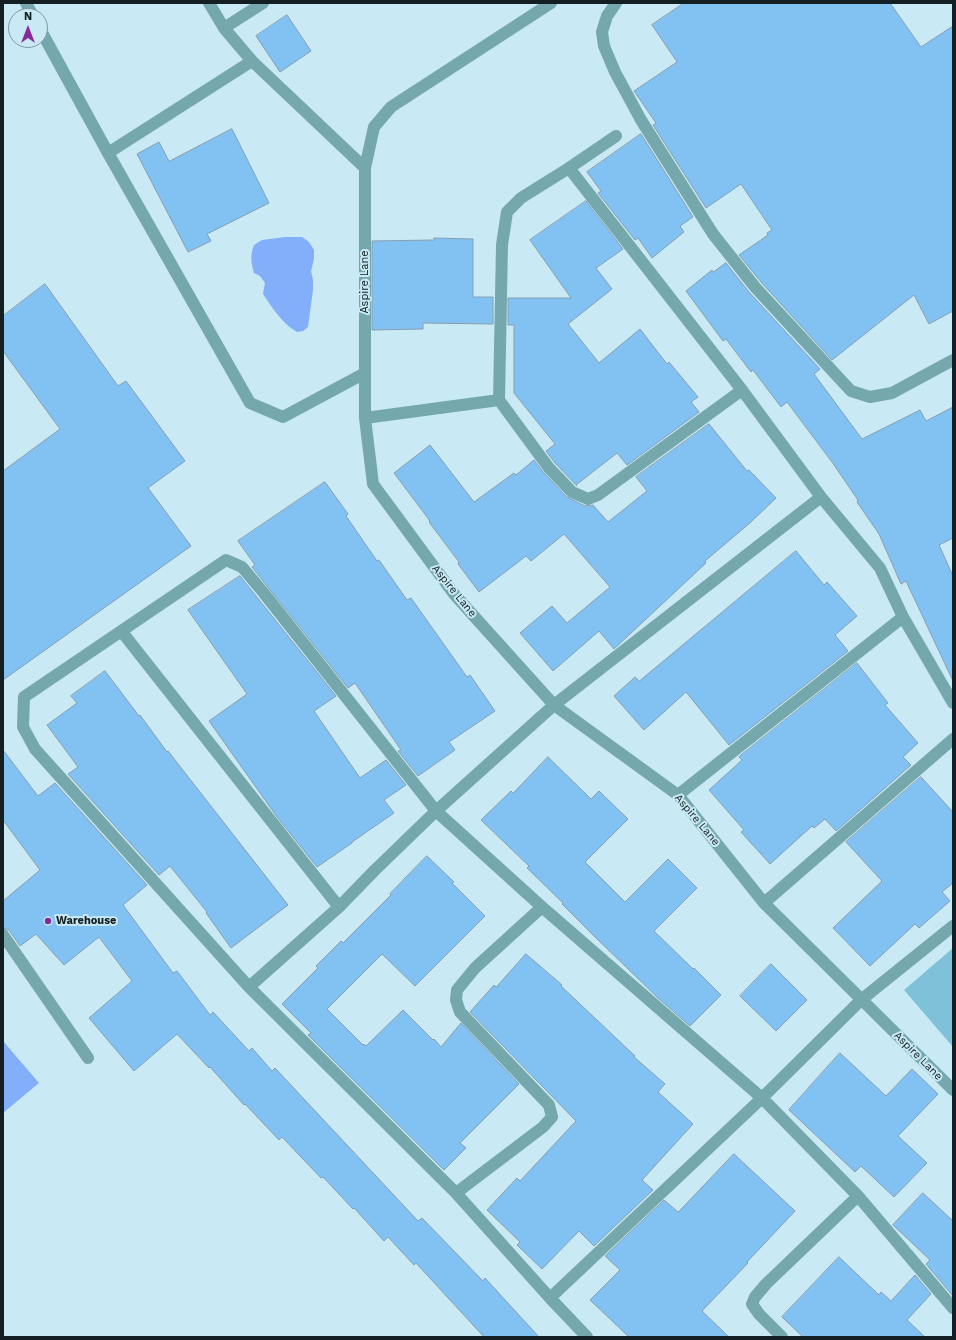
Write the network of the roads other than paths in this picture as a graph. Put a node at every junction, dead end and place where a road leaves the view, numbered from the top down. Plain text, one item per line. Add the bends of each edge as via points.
1 (209, 3) edge
2 (263, 3) edge
3 (551, 3) edge
4 (616, 3) edge
5 (224, 28) junction
6 (48, 43) edge
7 (252, 61) junction
8 (616, 136) dead end
9 (108, 152) junction
10 (366, 168) junction
11 (569, 168) junction
12 (953, 360) edge
13 (366, 373) junction
14 (742, 390) junction
15 (499, 400) junction
16 (366, 418) junction
17 (821, 497) junction
18 (903, 617) junction
19 (122, 632) junction
20 (953, 703) edge
21 (554, 705) junction
22 (953, 739) edge
23 (678, 795) junction
24 (436, 811) junction
25 (764, 903) junction
26 (339, 907) junction
27 (542, 907) junction
28 (953, 926) edge
29 (3, 935) edge
30 (249, 987) junction
31 (861, 1000) junction
32 (88, 1058) dead end
33 (953, 1090) edge
34 (762, 1098) junction
35 (456, 1193) junction
36 (858, 1196) junction
37 (550, 1298) junction
38 (953, 1308) edge
39 (587, 1337) edge
40 (782, 1337) edge

1 - 5 street
2 - 5 street
3 - 10 street, Aspire Lane via 391,107 374,127
4 - 12 street via 606,16 602,32 604,46 641,120 713,234 755,287 851,392 870,397 892,393
5 - 7 street
6 - 9 street
7 - 9 street
7 - 10 street
8 - 11 street
9 - 13 street via 250,403 283,417
10 - 13 street, Aspire Lane
11 - 14 street
11 - 15 street via 521,198 507,212 502,245
13 - 16 street, Aspire Lane
14 - 15 street via 588,499 572,492 549,468
14 - 17 street
15 - 16 street
16 - 21 street, Aspire Lane via 373,484 454,594
17 - 18 street via 880,568
17 - 21 street
18 - 20 street
18 - 23 street
19 - 24 street via 226,560 242,567
19 - 26 street
19 - 30 street via 24,697 23,727 35,749
21 - 23 street, Aspire Lane
21 - 24 street
22 - 25 street
23 - 25 street, Aspire Lane
24 - 26 street
24 - 27 street
25 - 31 street, Aspire Lane
26 - 30 street
27 - 34 street
27 - 35 street via 475,968 457,990 456,1000 460,1012 549,1105 552,1117 543,1127
28 - 31 street
29 - 32 street
30 - 35 street
31 - 33 street, Aspire Lane
31 - 34 street
34 - 36 street
34 - 37 street
35 - 37 street
36 - 38 street
36 - 40 street via 755,1297 752,1304 758,1314
37 - 39 street

